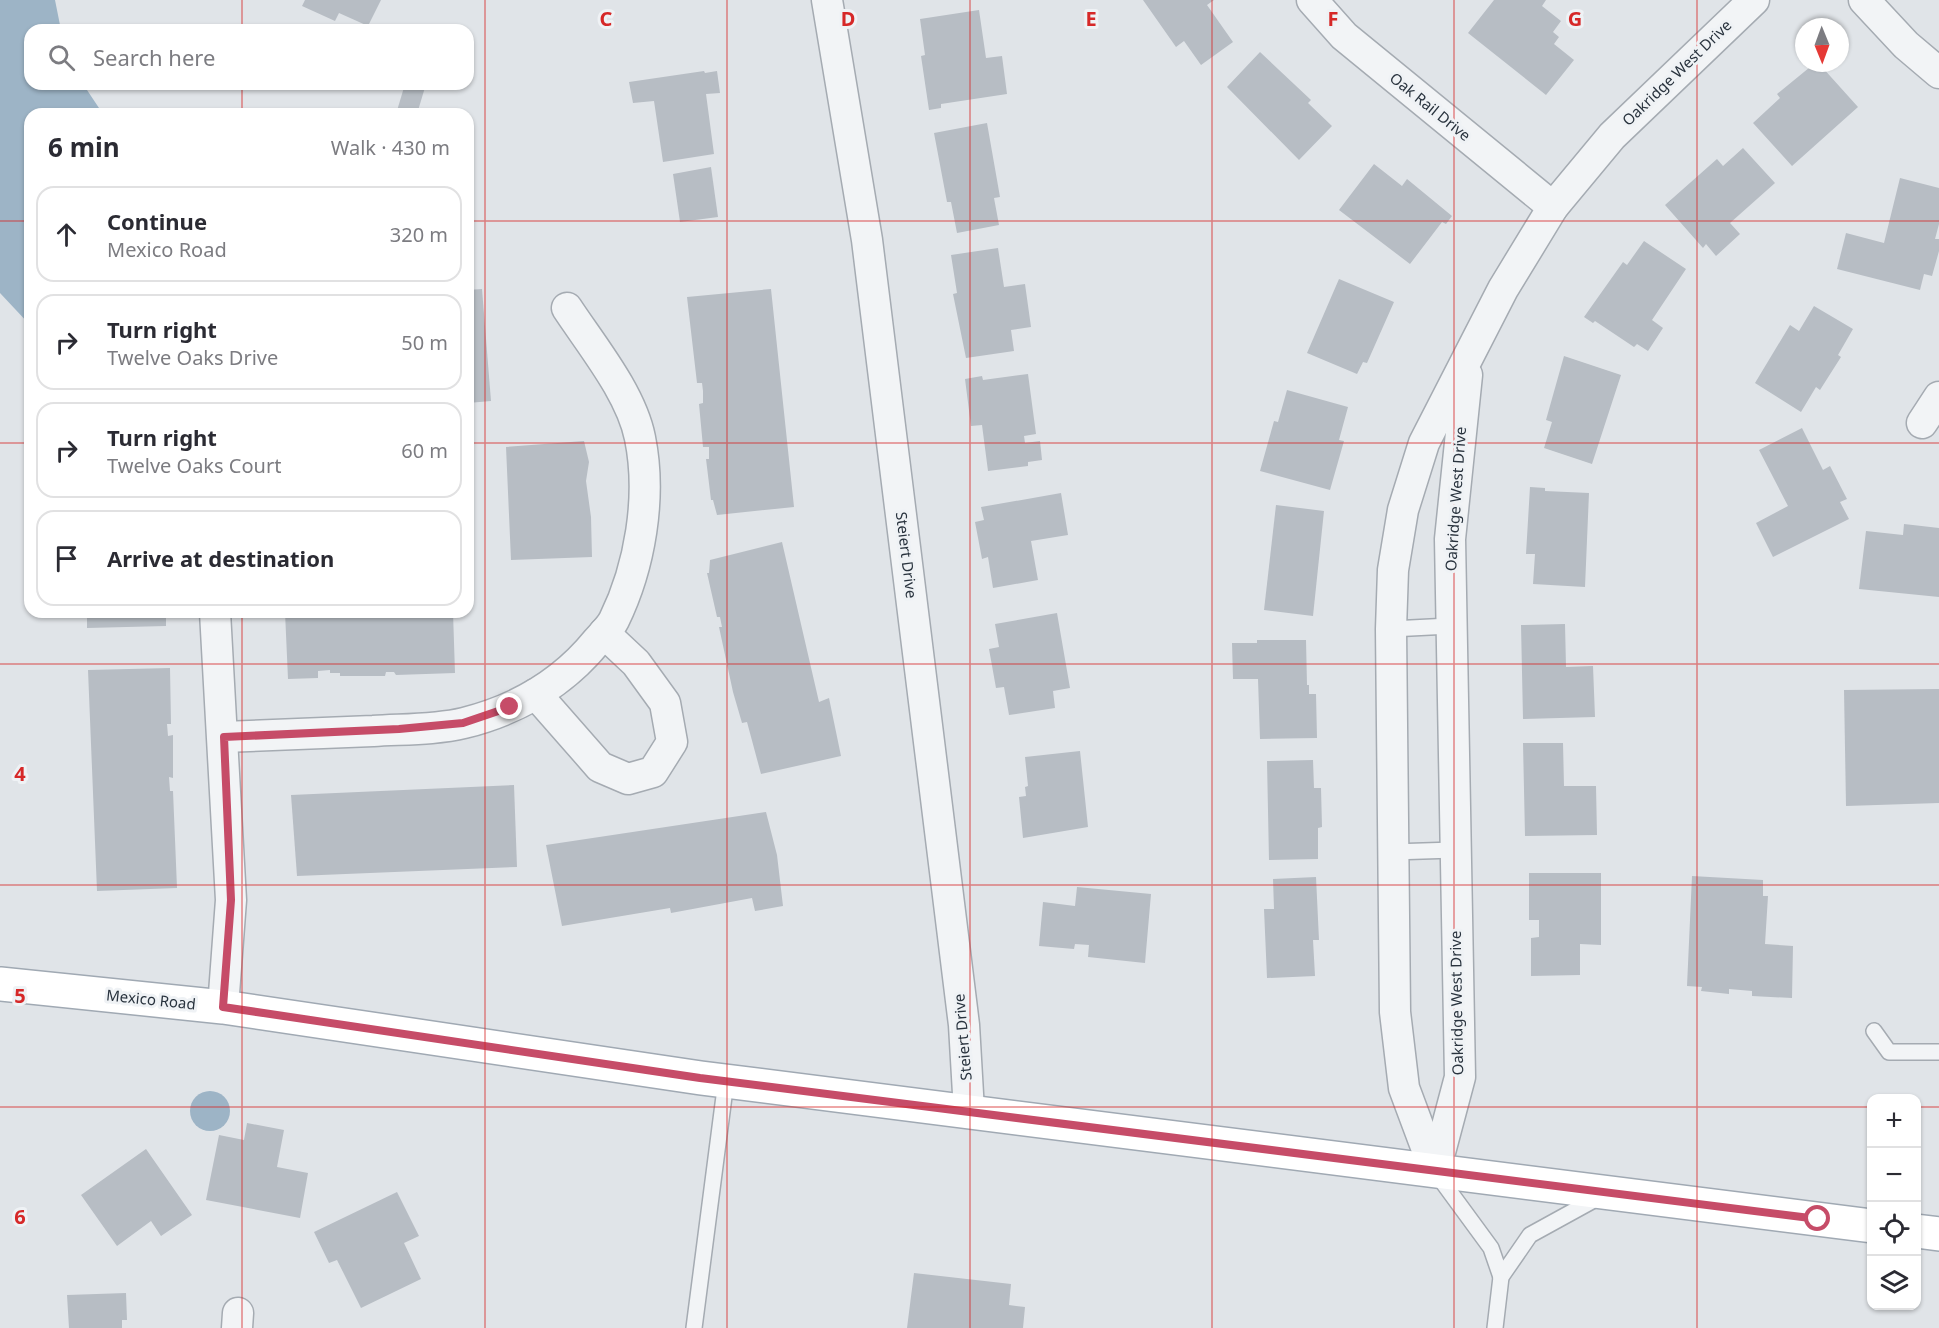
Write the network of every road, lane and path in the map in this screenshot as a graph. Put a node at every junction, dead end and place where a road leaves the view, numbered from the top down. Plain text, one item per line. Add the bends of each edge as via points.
1 (827, 0) edge
2 (1312, 0) edge
3 (1754, 0) edge
4 (1864, 0) edge
5 (1939, 73) edge
6 (1553, 207) junction
7 (567, 308) dead end
8 (1468, 360) junction
9 (1939, 397) edge
10 (1922, 423) dead end
11 (215, 618) edge
12 (1450, 626) junction
13 (1391, 629) junction
14 (604, 633) junction
15 (536, 694) junction
16 (224, 737) junction
17 (1455, 850) junction
18 (1392, 852) junction
19 (0, 984) edge
20 (223, 1007) junction
21 (1874, 1031) dead end
22 (1939, 1052) edge
23 (726, 1081) junction
24 (969, 1111) junction
25 (1435, 1171) junction
26 (1608, 1193) junction
27 (1867, 1225) edge
28 (1921, 1232) edge
29 (1939, 1234) edge
30 (1501, 1277) junction
31 (694, 1328) edge
32 (1495, 1328) edge

1 - 24 street, Steiert Drive via 867,240 964,1025
2 - 6 street, Oak Rail Drive via 1344,36
3 - 6 street, Oakridge West Drive via 1612,136
4 - 5 street
6 - 8 street, Oakridge West Drive via 1503,289
7 - 14 street via 621,391 640,437 645,489 640,533 630,576 613,622
8 - 12 street, Oakridge West Drive via 1449,539
8 - 13 street, Oakridge West Drive via 1424,443 1403,510
9 - 10 street
11 - 16 street
12 - 13 lane
12 - 17 street, Oakridge West Drive
13 - 18 street, Oakridge West Drive
14 - 15 street via 547,689
14 - 15 street via 636,663 666,703 672,742 653,772 628,779 600,767
15 - 16 street via 463,723
16 - 20 street via 231,900
17 - 18 lane
17 - 25 street, Oakridge West Drive via 1460,1077
18 - 25 street, Oakridge West Drive via 1395,1012 1404,1088
19 - 20 main road, Mexico Road
20 - 23 main road, Mexico Road
21 - 22 lane via 1889,1052
23 - 24 main road, Mexico Road
23 - 31 lane
24 - 25 main road, Mexico Road
25 - 26 main road, Mexico Road
25 - 30 lane via 1491,1248
26 - 27 main road, Mexico Road
26 - 30 lane via 1530,1236
28 - 29 main road
30 - 32 lane

